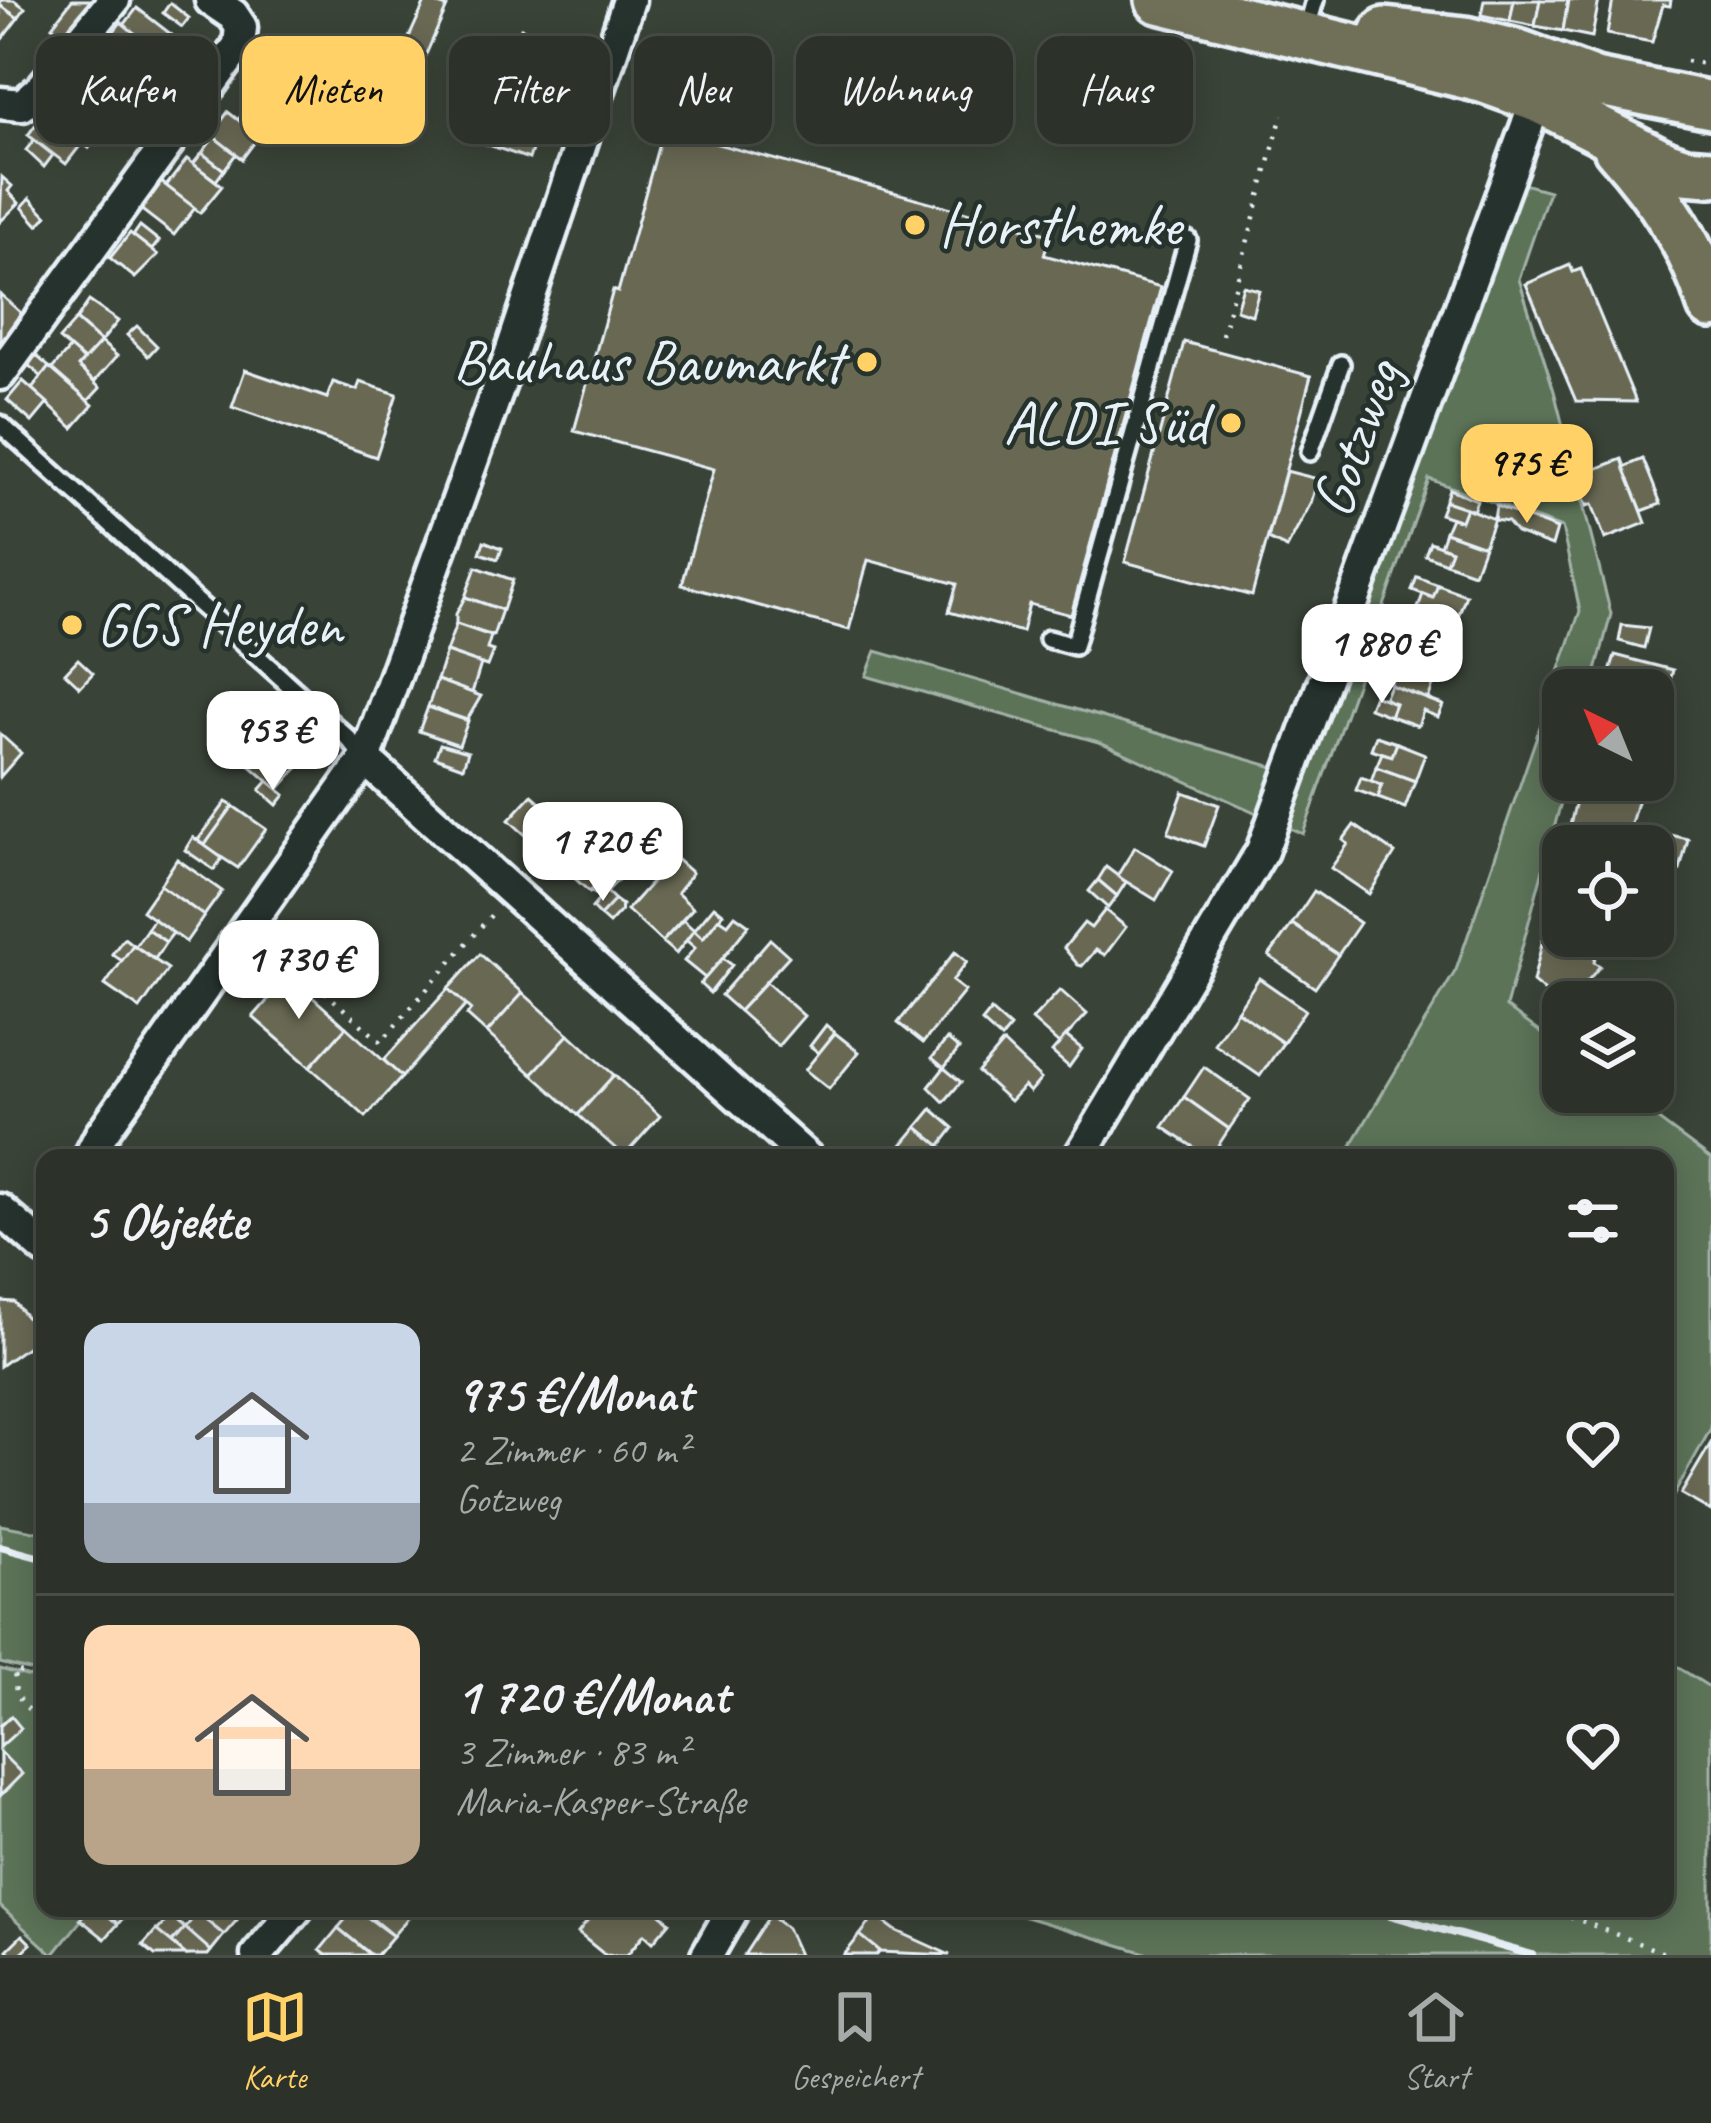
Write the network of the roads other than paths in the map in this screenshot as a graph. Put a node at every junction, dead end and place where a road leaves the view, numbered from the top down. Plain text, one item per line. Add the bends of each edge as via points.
1 (114, 0) edge
2 (211, 0) edge
3 (629, 0) edge
4 (1160, 0) edge
5 (1266, 0) edge
6 (1313, 7) edge
7 (1544, 82) junction
8 (0, 103) edge
9 (1711, 105) edge
10 (1599, 128) junction
11 (1711, 172) edge
12 (1188, 240) dead end
13 (1711, 305) edge
14 (1341, 364) dead end
15 (0, 374) edge
16 (0, 424) edge
17 (1310, 452) dead end
18 (1048, 639) dead end
19 (365, 759) junction
20 (94, 1149) edge
21 (793, 1149) edge
22 (1084, 1149) edge
23 (0, 1210) edge
24 (36, 1241) edge
25 (289, 1917) edge
26 (729, 1917) edge
27 (257, 1955) edge
28 (707, 1955) edge

1 - 8 street via 40,89 22,105
2 - 15 street via 241,27 239,45
3 - 19 street
4 - 7 main road via 1485,80
5 - 6 main road
6 - 7 main road via 1385,31 1465,40
7 - 9 main road via 1594,82
7 - 10 main road
7 - 22 street, Gotzweg via 1262,851
10 - 11 main road via 1665,164
10 - 13 main road via 1673,219
12 - 18 lane via 1074,646
14 - 17 lane
16 - 19 lane
19 - 20 street
19 - 21 street
23 - 24 street
25 - 27 street
26 - 28 street

